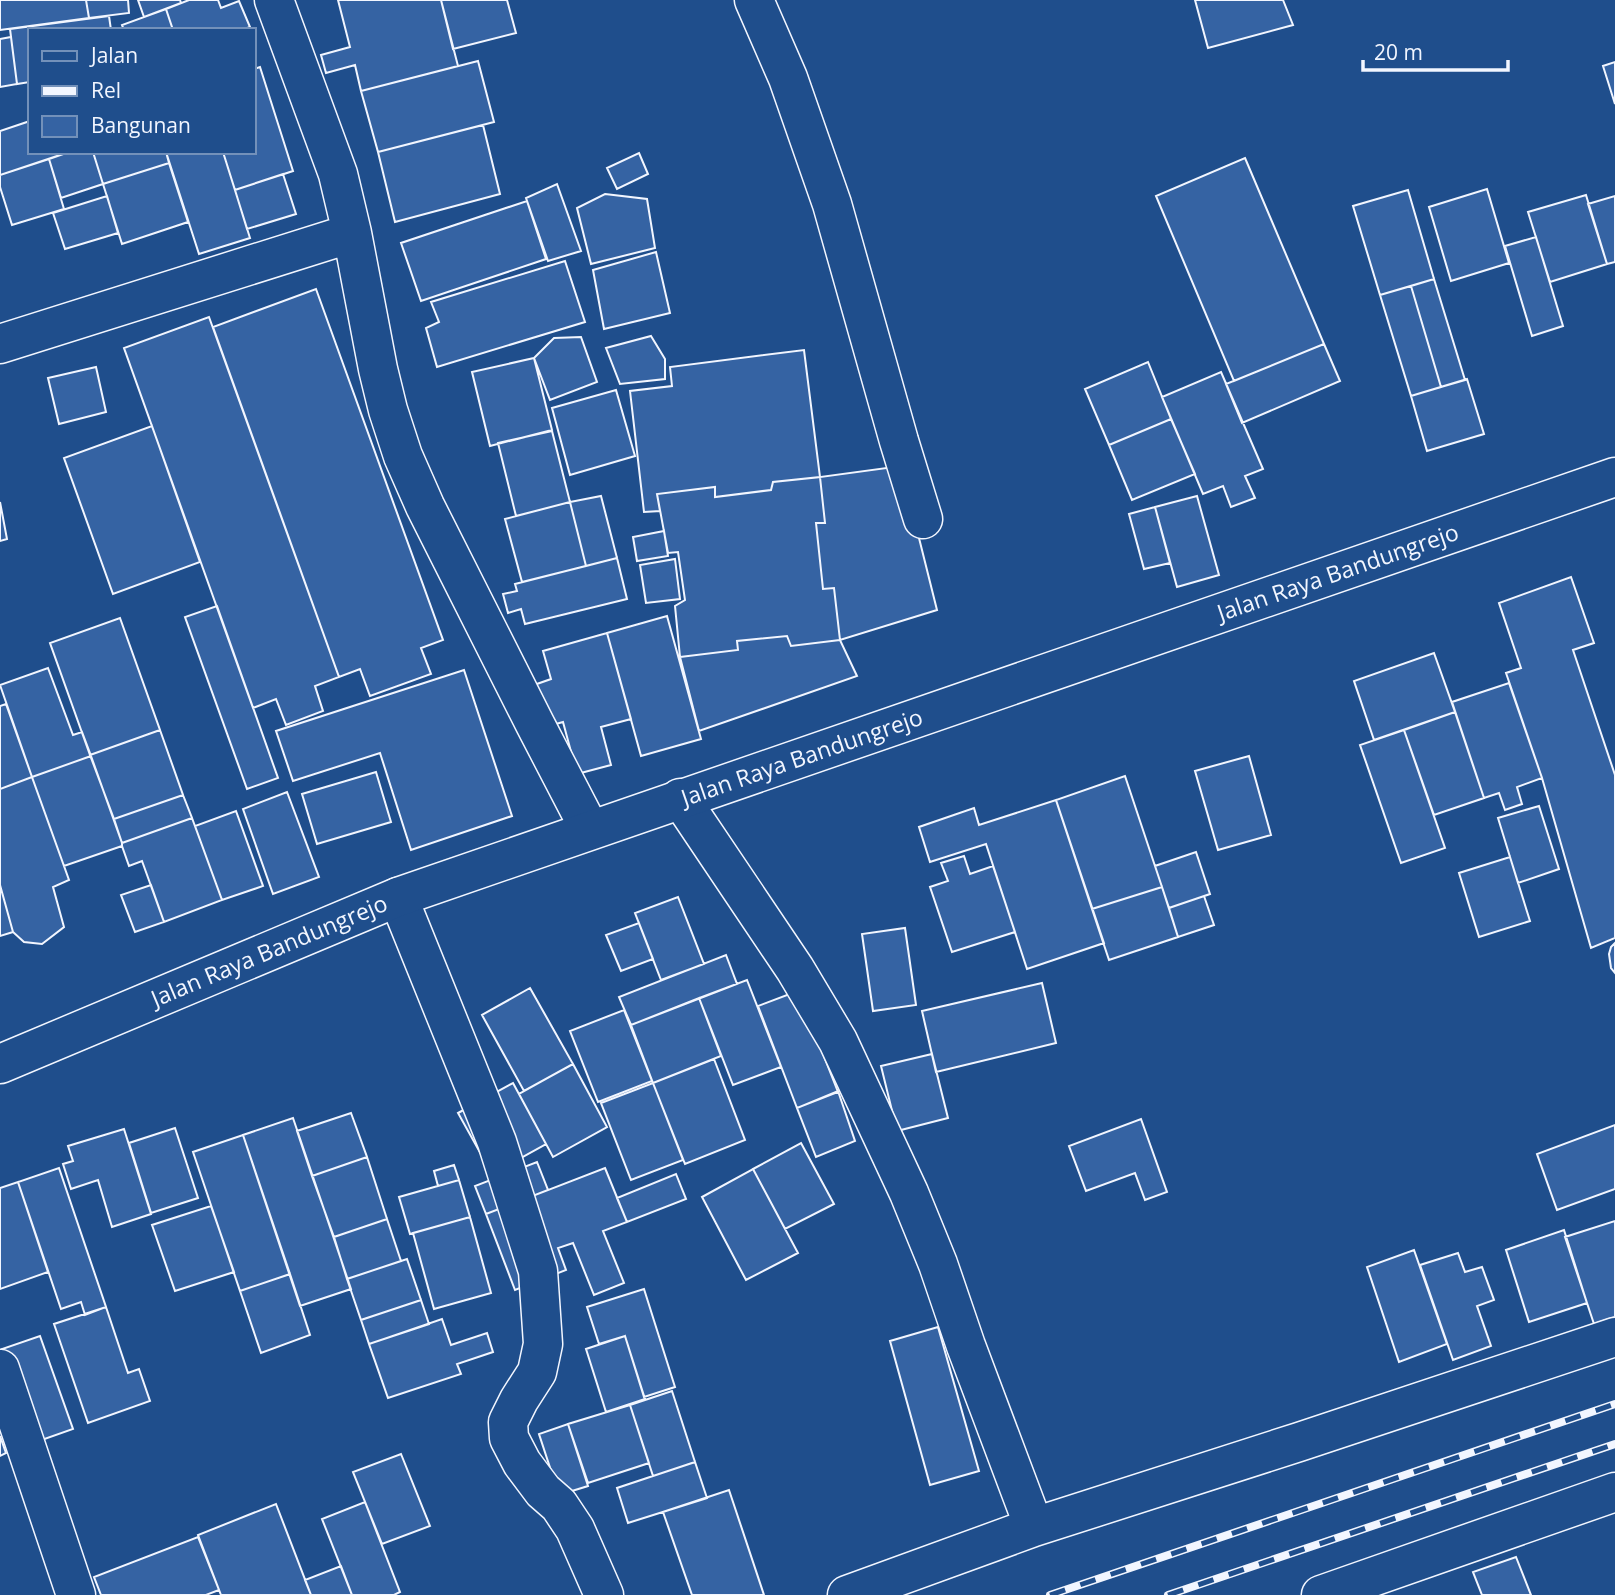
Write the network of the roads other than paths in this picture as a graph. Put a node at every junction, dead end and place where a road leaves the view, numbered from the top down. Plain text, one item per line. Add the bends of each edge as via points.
1 (274, 0) edge
2 (754, 0) edge
3 (352, 233) junction
4 (0, 344) edge
5 (1615, 477) edge
6 (923, 519) dead end
7 (680, 798) junction
8 (590, 830) junction
9 (398, 897) junction
10 (0, 1064) edge
11 (1615, 1337) edge
12 (0, 1369) edge
13 (1615, 1492) edge
14 (1034, 1527) junction
15 (76, 1595) edge
16 (604, 1595) edge
17 (846, 1595) edge
18 (1321, 1595) edge

1 - 3 street via 338,174
2 - 6 street via 788,78 832,204
3 - 4 street
3 - 8 street via 388,411 403,456
5 - 7 street, Jalan Raya Bandungrejo
7 - 8 street, Jalan Raya Bandungrejo
7 - 14 street via 838,1041 938,1264
8 - 9 street, Jalan Raya Bandungrejo
9 - 10 street, Jalan Raya Bandungrejo
9 - 16 street via 497,1142 538,1270 542,1343 537,1373 508,1422 509,1438 522,1463 575,1530
11 - 14 street
12 - 15 street
13 - 18 street
14 - 17 street

